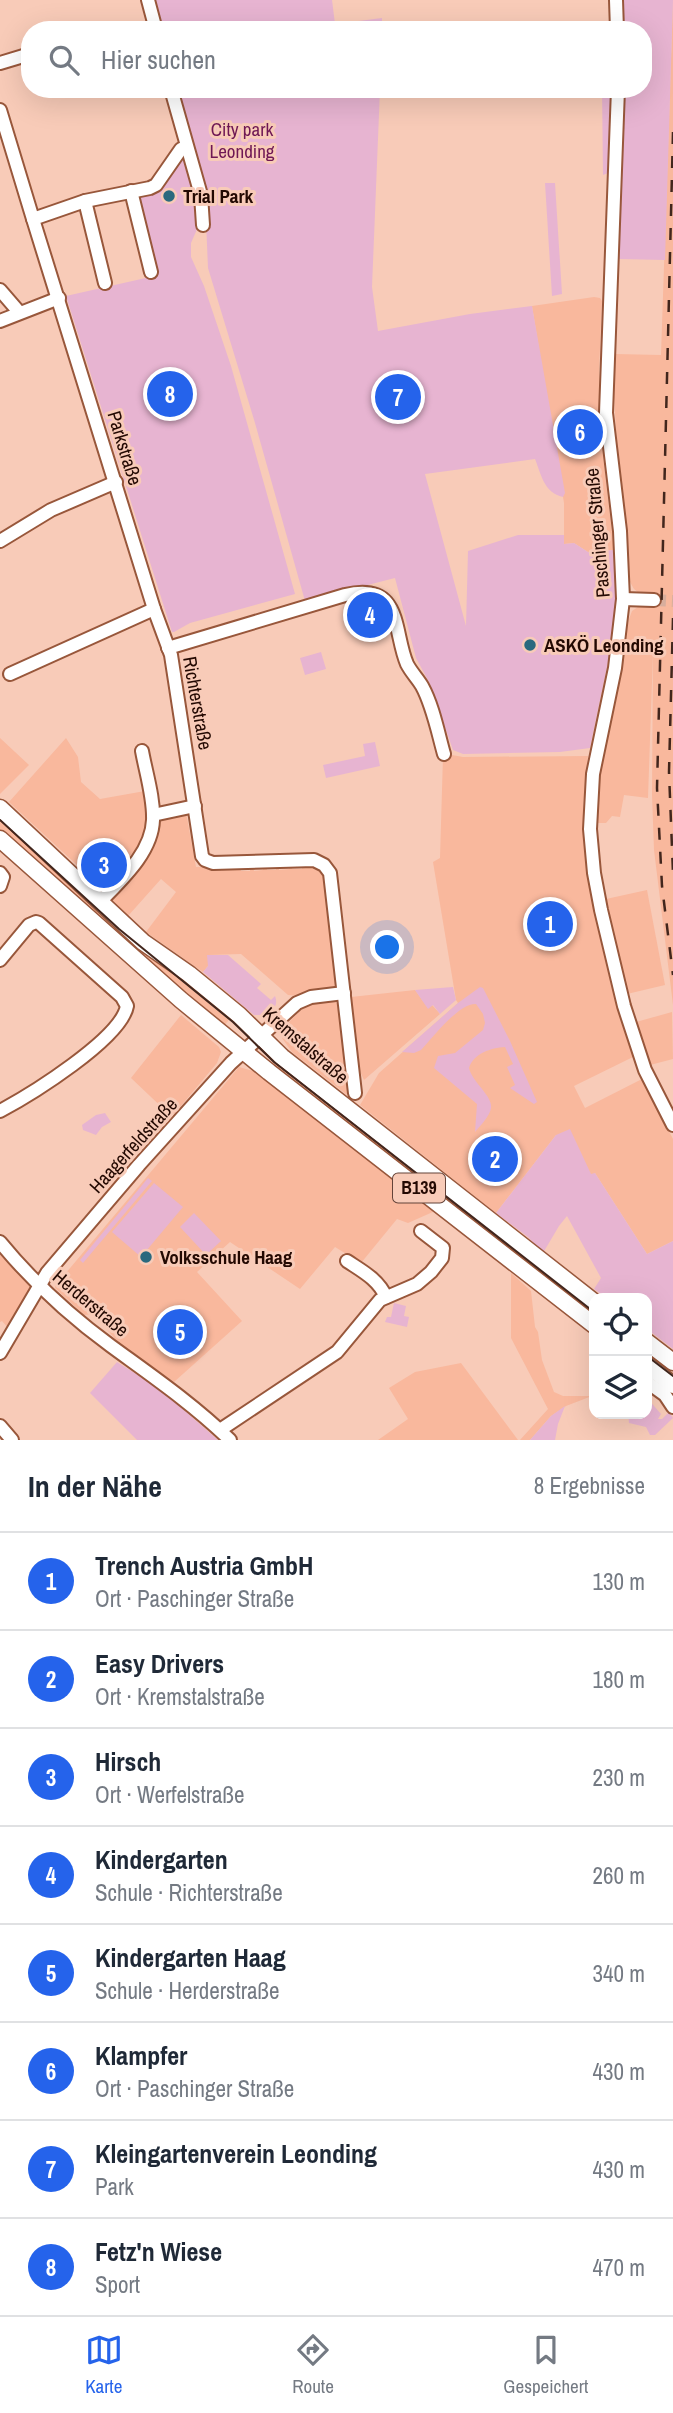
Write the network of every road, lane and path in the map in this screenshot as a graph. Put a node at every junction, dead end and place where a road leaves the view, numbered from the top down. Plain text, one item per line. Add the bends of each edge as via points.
1 (148, 0) edge
2 (616, 0) edge
3 (154, 21) edge
4 (617, 21) edge
5 (21, 56) edge
6 (0, 62) edge
7 (173, 98) edge
8 (618, 98) edge
9 (0, 110) edge
10 (187, 147) junction
11 (131, 191) junction
12 (85, 201) junction
13 (33, 219) junction
14 (203, 225) dead end
15 (150, 272) dead end
16 (105, 283) dead end
17 (0, 290) edge
18 (59, 299) junction
19 (19, 312) junction
20 (0, 321) edge
21 (116, 482) junction
22 (0, 541) edge
23 (623, 599) junction
24 (654, 600) tunnel mouth
25 (154, 609) junction
26 (169, 648) junction
27 (10, 674) dead end
28 (142, 751) dead end
29 (444, 754) dead end
30 (195, 806) junction
31 (0, 808) edge
32 (153, 815) junction
33 (0, 839) edge
34 (0, 873) edge
35 (0, 886) edge
36 (101, 901) junction
37 (0, 960) edge
38 (344, 993) junction
39 (260, 1035) junction
40 (243, 1051) junction
41 (355, 1093) dead end
42 (0, 1111) edge
43 (673, 1125) edge
44 (421, 1231) dead end
45 (0, 1242) edge
46 (347, 1261) dead end
47 (40, 1286) junction
48 (386, 1297) junction
49 (589, 1298) edge
50 (589, 1321) edge
51 (652, 1346) edge
52 (0, 1353) edge
53 (673, 1362) edge
54 (652, 1369) edge
55 (673, 1385) edge
56 (652, 1386) edge
57 (673, 1407) edge
58 (0, 1426) edge
59 (225, 1435) edge
60 (12, 1440) edge

1 - 3 street
2 - 4 street
5 - 6 street
7 - 10 street
8 - 23 street, Paschinger Straße via 606,401
9 - 13 street
10 - 11 street via 156,184
10 - 14 street via 201,195
11 - 12 street
11 - 15 street
12 - 13 street
12 - 16 street
13 - 18 street, Parkstraße
17 - 19 street
18 - 19 street
18 - 21 street, Parkstraße
19 - 20 street
21 - 22 street via 51,510
21 - 25 street, Parkstraße
23 - 24 street
23 - 43 street, Paschinger Straße via 615,668 593,774 592,856 611,954 638,1051
25 - 26 street, Parkstraße
25 - 27 street
26 - 29 street, Richterstraße via 345,595 374,596 395,614 405,659 424,689
26 - 30 street, Richterstraße
28 - 32 street
30 - 32 street
30 - 38 street, Richterstraße via 205,860 306,860 327,869 332,878
31 - 36 main road, Kremstalstraße / B139
32 - 36 street via 145,850
33 - 40 main road, B139
34 - 35 street
36 - 39 main road, Kremstalstraße / B139 via 143,942 189,974
37 - 42 street via 29,925 39,923 123,997 127,1006 91,1050 60,1076
38 - 39 street via 297,1003
38 - 41 street, Richterstraße
39 - 40 street, Haagerfeldstraße
39 - 49 main road, Kremstalstraße / B139
40 - 47 street, Haagerfeldstraße via 139,1164
40 - 50 main road, B139
44 - 48 street via 442,1246 442,1258 421,1281
45 - 47 street, Herderstraße
46 - 48 street via 380,1284
47 - 52 street, Haagerfeldstraße
47 - 59 street, Herderstraße
48 - 59 street via 337,1352
51 - 53 main road
54 - 55 main road
56 - 57 street
58 - 60 street

